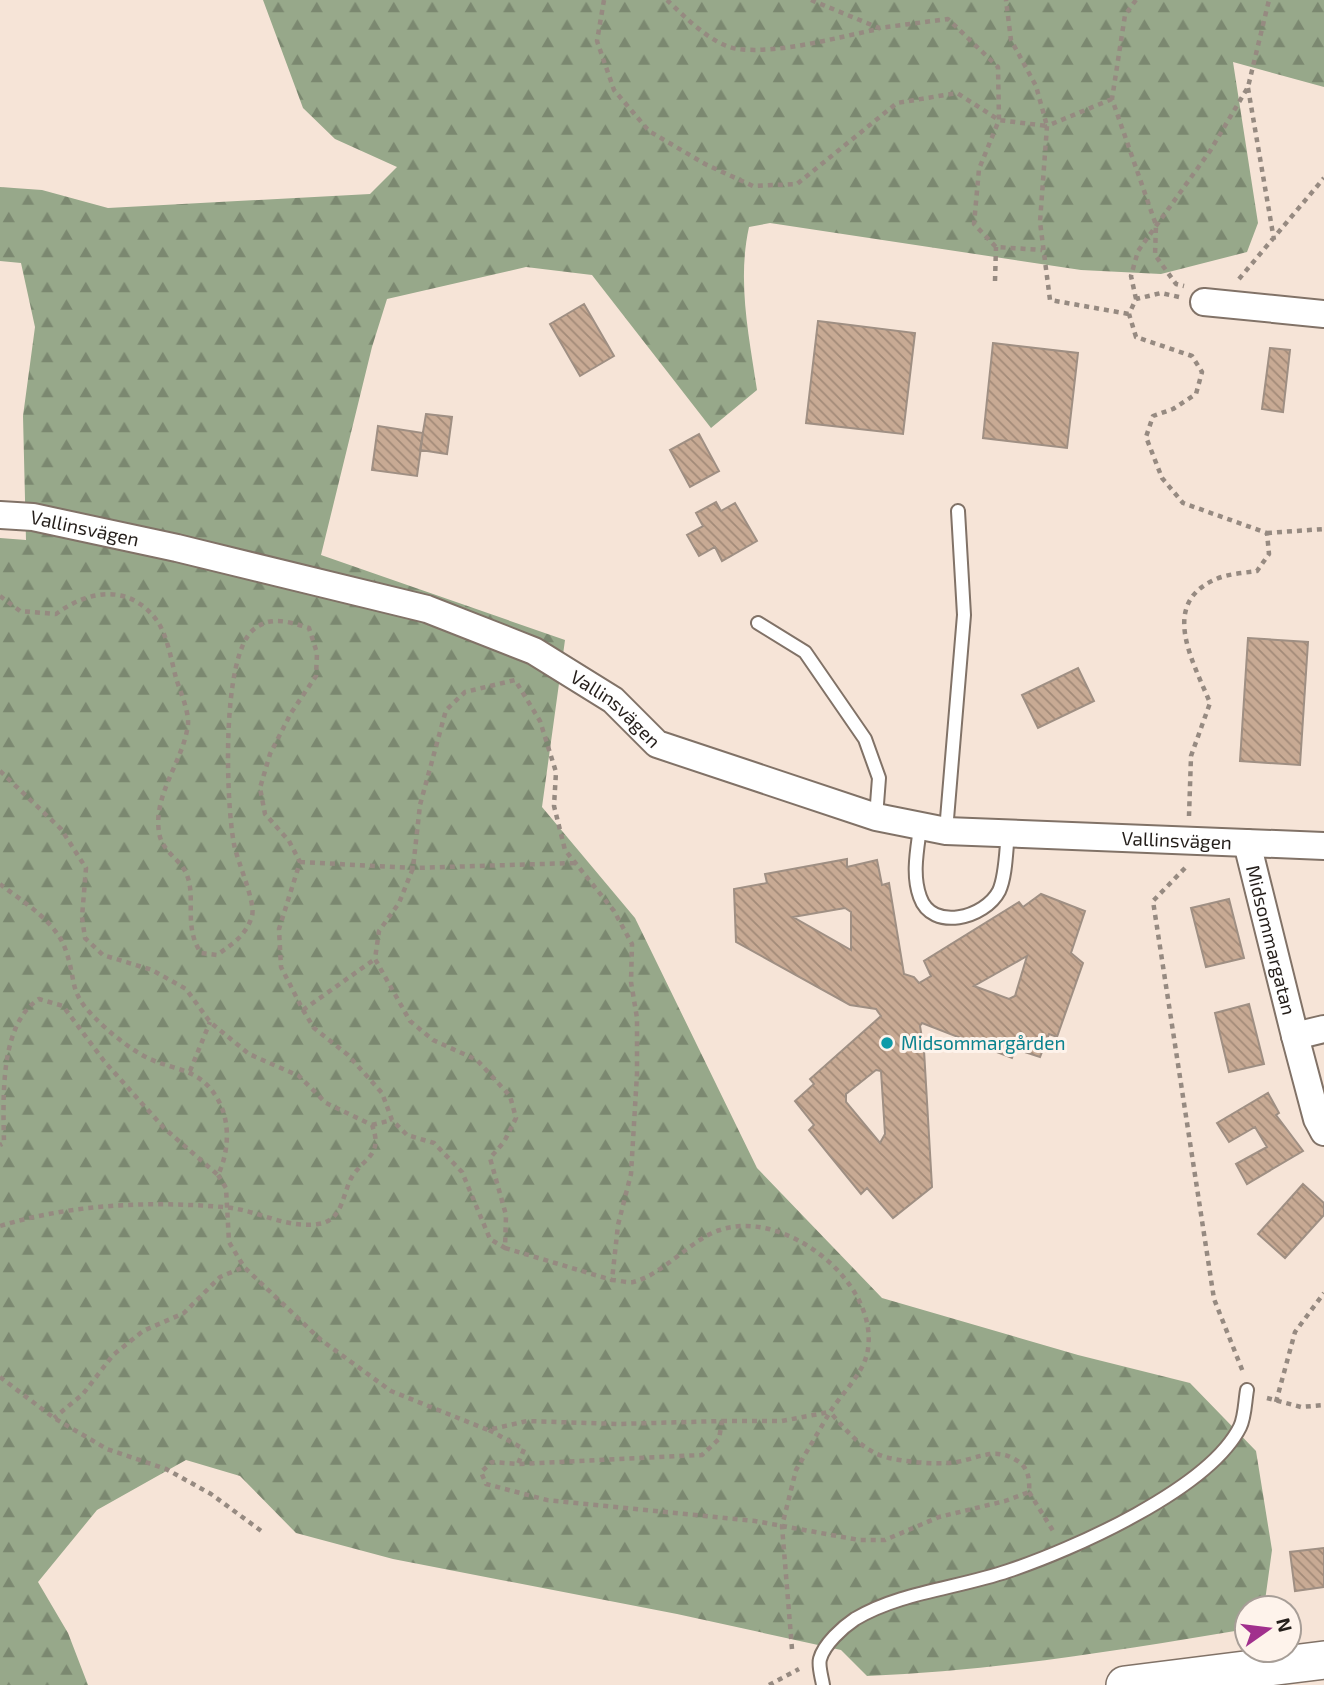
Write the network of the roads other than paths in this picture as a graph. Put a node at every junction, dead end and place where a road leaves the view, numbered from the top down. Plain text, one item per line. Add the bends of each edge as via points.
1 (1196, 294) road end
2 (1324, 314) edge
3 (958, 511) dead end
4 (0, 515) edge
5 (758, 623) dead end
6 (876, 817) junction
7 (920, 828) junction
8 (946, 831) junction
9 (1008, 833) junction
10 (1247, 844) junction
11 (1324, 846) edge
12 (1324, 1028) edge
13 (1295, 1036) junction
14 (1324, 1132) edge
15 (1247, 1390) road end
16 (1324, 1660) edge
17 (823, 1685) edge
18 (1125, 1685) edge

1 - 2 street
3 - 8 lane via 964,615
4 - 6 street, Vallinsvägen via 33,517 164,545 427,609 534,651 615,702 657,744
5 - 6 lane via 805,652 865,739 878,778
6 - 7 street, Vallinsvägen
7 - 8 street, Vallinsvägen
7 - 9 lane via 915,873 920,900 947,919 968,916 999,891
8 - 9 street, Vallinsvägen
9 - 10 street, Vallinsvägen
10 - 11 street, Vallinsvägen
10 - 13 street, Midsommargatan
12 - 13 street, Midsommargatan
13 - 14 street, Midsommargatan
15 - 17 lane via 1241,1426 1217,1456 1128,1520 1008,1571 855,1619 831,1640 820,1659
16 - 18 main road

